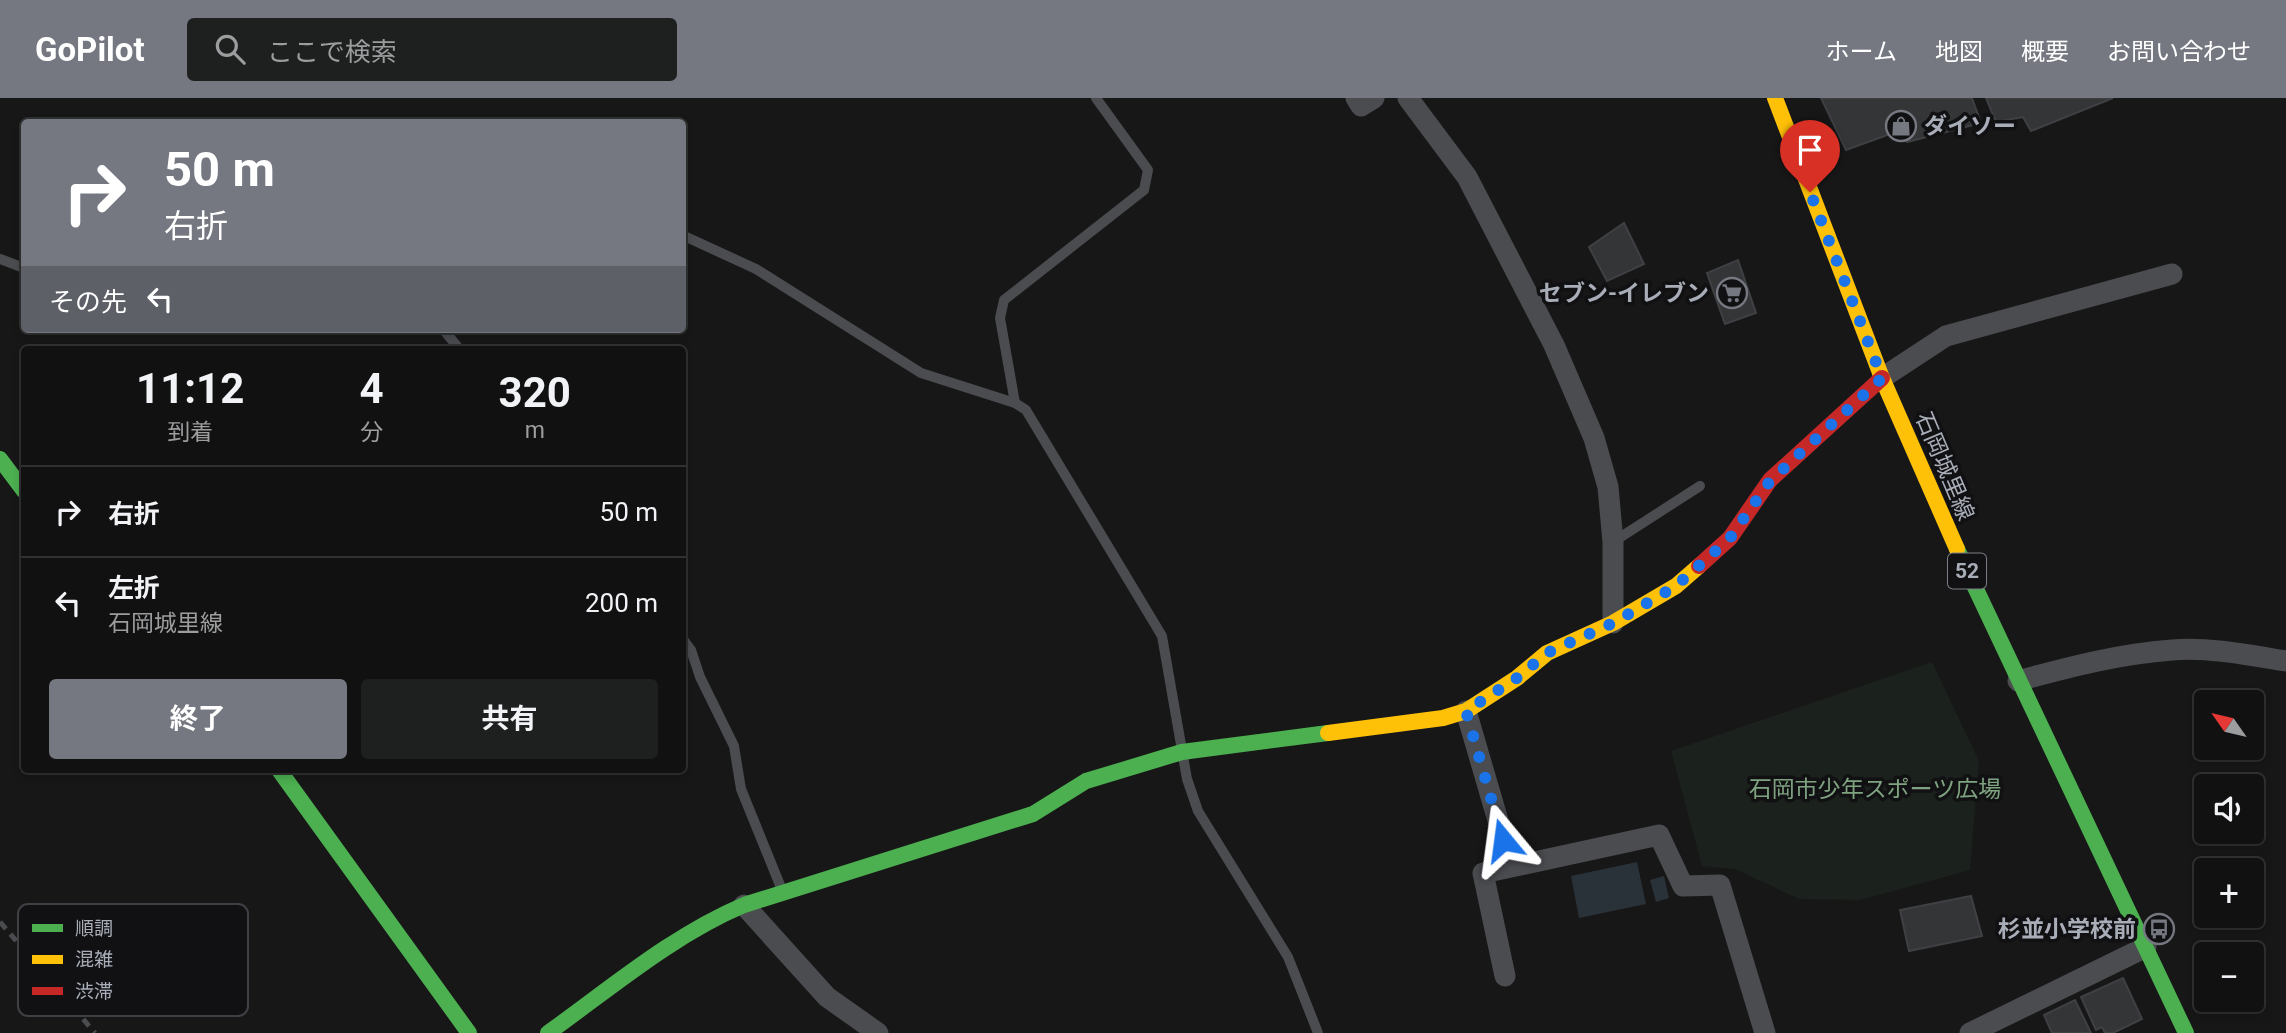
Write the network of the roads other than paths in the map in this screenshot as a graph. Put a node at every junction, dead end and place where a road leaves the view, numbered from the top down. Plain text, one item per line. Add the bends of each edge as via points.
1 (1096, 98) edge
2 (1356, 98) edge
3 (1374, 98) edge
4 (1408, 98) edge
5 (1774, 98) edge
6 (686, 237) edge
7 (0, 259) edge
8 (21, 267) edge
9 (2172, 274) dead end
10 (1882, 378) junction
11 (1015, 403) junction
12 (0, 459) edge
13 (1700, 486) dead end
14 (21, 487) edge
15 (1613, 542) junction
16 (1613, 623) junction
17 (686, 643) edge
18 (2286, 661) edge
19 (2018, 681) junction
20 (1466, 711) junction
21 (1182, 752) junction
22 (281, 773) edge
23 (1511, 865) junction
24 (783, 893) junction
25 (744, 905) junction
26 (2146, 947) junction
27 (1506, 976) dead end
28 (469, 1033) edge
29 (548, 1033) edge
30 (878, 1033) edge
31 (1318, 1033) edge
32 (1765, 1033) edge
33 (1970, 1033) edge
34 (2186, 1033) edge

1 - 11 lane via 1148,170 1144,190 1004,300 1000,318
2 - 3 street via 1361,106
4 - 15 street via 1467,177 1554,345 1608,487
5 - 10 street, 石岡城里線 / 52
6 - 11 lane via 756,269 921,373
7 - 8 lane
9 - 10 street via 1946,336
10 - 16 street via 1770,481 1730,538 1676,586
10 - 19 street, 石岡城里線 / 52
11 - 21 lane via 1026,411 1162,636
12 - 14 street
13 - 15 lane
15 - 16 street
16 - 20 street via 1547,653
17 - 24 lane via 734,746 741,789
18 - 19 street via 2224,651 2174,650 2098,659
19 - 26 street, 石岡城里線 / 52
20 - 21 street via 1443,718
20 - 23 street
21 - 24 street via 1086,781 1033,814
21 - 31 lane via 1198,811 1288,957
22 - 28 street
23 - 27 street via 1483,873
23 - 32 street via 1659,835 1683,886 1720,885
24 - 25 street
25 - 29 street via 713,918 673,944
25 - 30 street via 827,997
26 - 33 street
26 - 34 street, 石岡城里線 / 52

